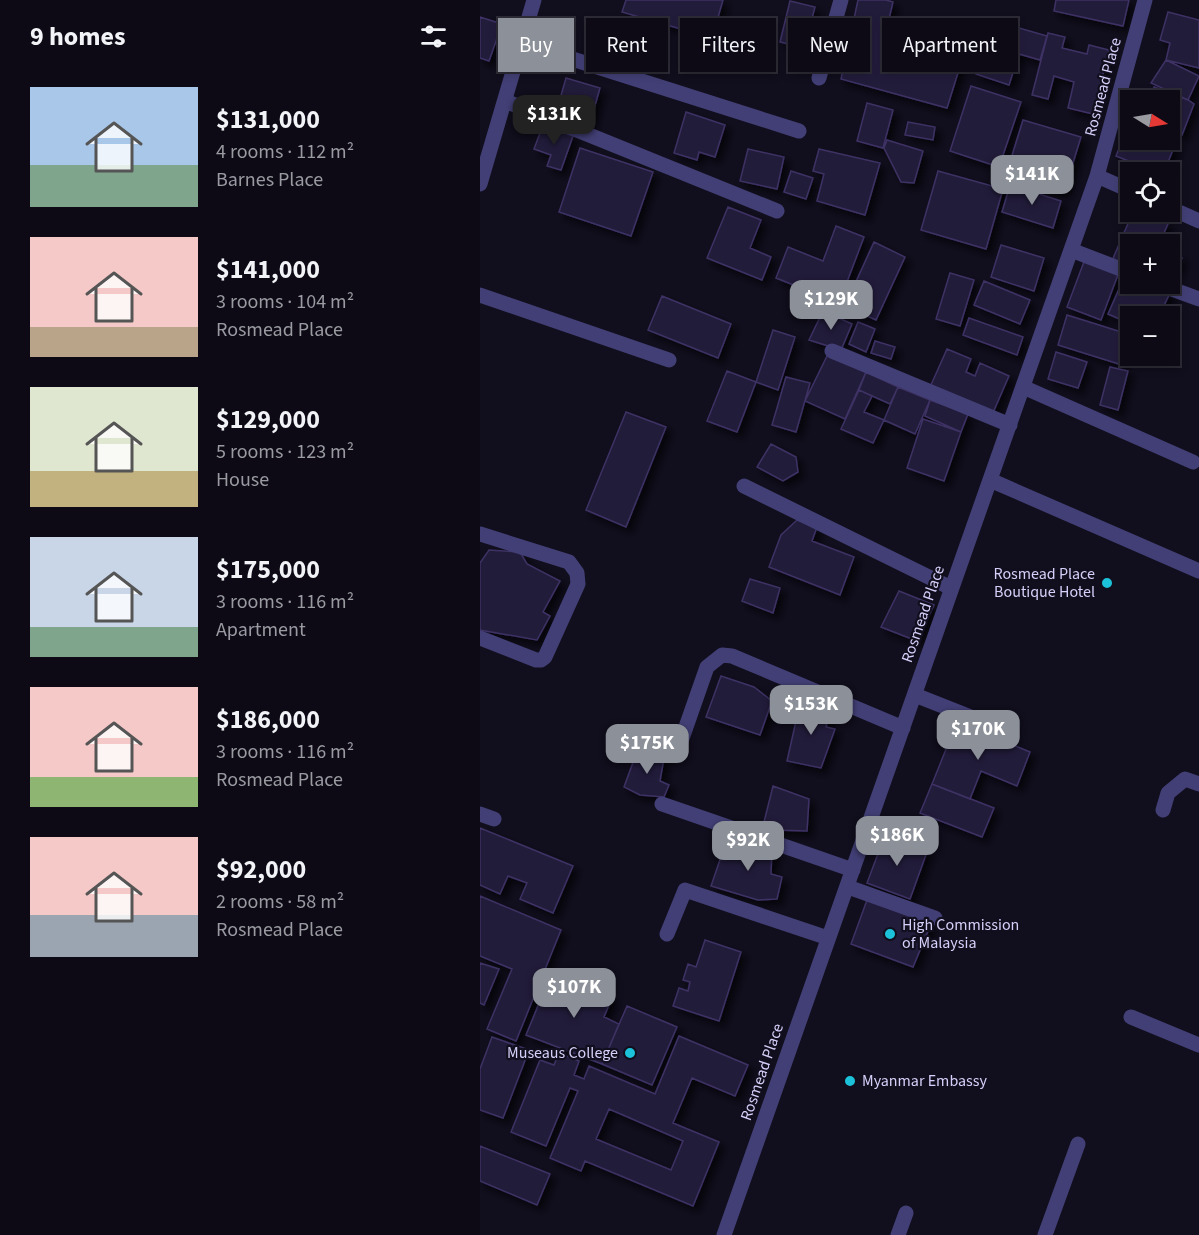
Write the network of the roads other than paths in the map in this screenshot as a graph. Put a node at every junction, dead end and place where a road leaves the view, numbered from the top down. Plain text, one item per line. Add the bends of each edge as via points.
1 (534, 0) edge
2 (841, 0) edge
3 (1145, 0) edge
4 (529, 18) edge
5 (574, 60) edge
6 (514, 72) edge
7 (819, 78) dead end
8 (505, 101) junction
9 (799, 131) dead end
10 (1097, 176) junction
11 (480, 184) edge
12 (1120, 185) edge
13 (777, 211) dead end
14 (1180, 212) edge
15 (1199, 221) edge
16 (1071, 250) junction
17 (1120, 269) edge
18 (1180, 292) edge
19 (480, 295) edge
20 (1199, 299) edge
21 (832, 351) dead end
22 (669, 360) dead end
23 (1023, 387) junction
24 (1010, 425) junction
25 (1193, 462) dead end
26 (990, 480) junction
27 (744, 486) dead end
28 (480, 534) edge
29 (1199, 571) edge
30 (951, 588) junction
31 (480, 638) edge
32 (915, 695) junction
33 (903, 728) junction
34 (1011, 733) dead end
35 (679, 747) dead end
36 (1199, 784) edge
37 (662, 804) dead end
38 (1163, 810) dead end
39 (853, 870) junction
40 (848, 886) junction
41 (935, 918) dead end
42 (667, 934) dead end
43 (828, 938) junction
44 (1131, 1017) dead end
45 (1199, 1045) edge
46 (1077, 1144) dead end
47 (906, 1213) dead end
48 (724, 1235) edge
49 (898, 1235) edge
50 (1045, 1235) edge

1 - 4 street
2 - 7 street
3 - 10 street, Rosmead Place
5 - 9 street
6 - 8 street
8 - 11 street
8 - 13 street
10 - 12 street
10 - 16 street, Rosmead Place
14 - 15 street
16 - 17 street
16 - 23 street, Rosmead Place
18 - 20 street
19 - 22 street
21 - 24 street
23 - 24 street, Rosmead Place
23 - 25 street
24 - 26 street, Rosmead Place
26 - 29 street
26 - 30 street, Rosmead Place
27 - 30 street
28 - 31 street via 569,562 577,573 578,584 541,660
30 - 32 street, Rosmead Place
32 - 33 street, Rosmead Place
32 - 34 street
33 - 35 street via 722,655 707,667
33 - 39 street, Rosmead Place
36 - 38 street via 1185,779 1168,793
37 - 39 street
39 - 40 street, Rosmead Place
40 - 41 street
40 - 43 street, Rosmead Place
42 - 43 street via 685,890
43 - 48 street, Rosmead Place
44 - 45 street
46 - 50 street
47 - 49 street

